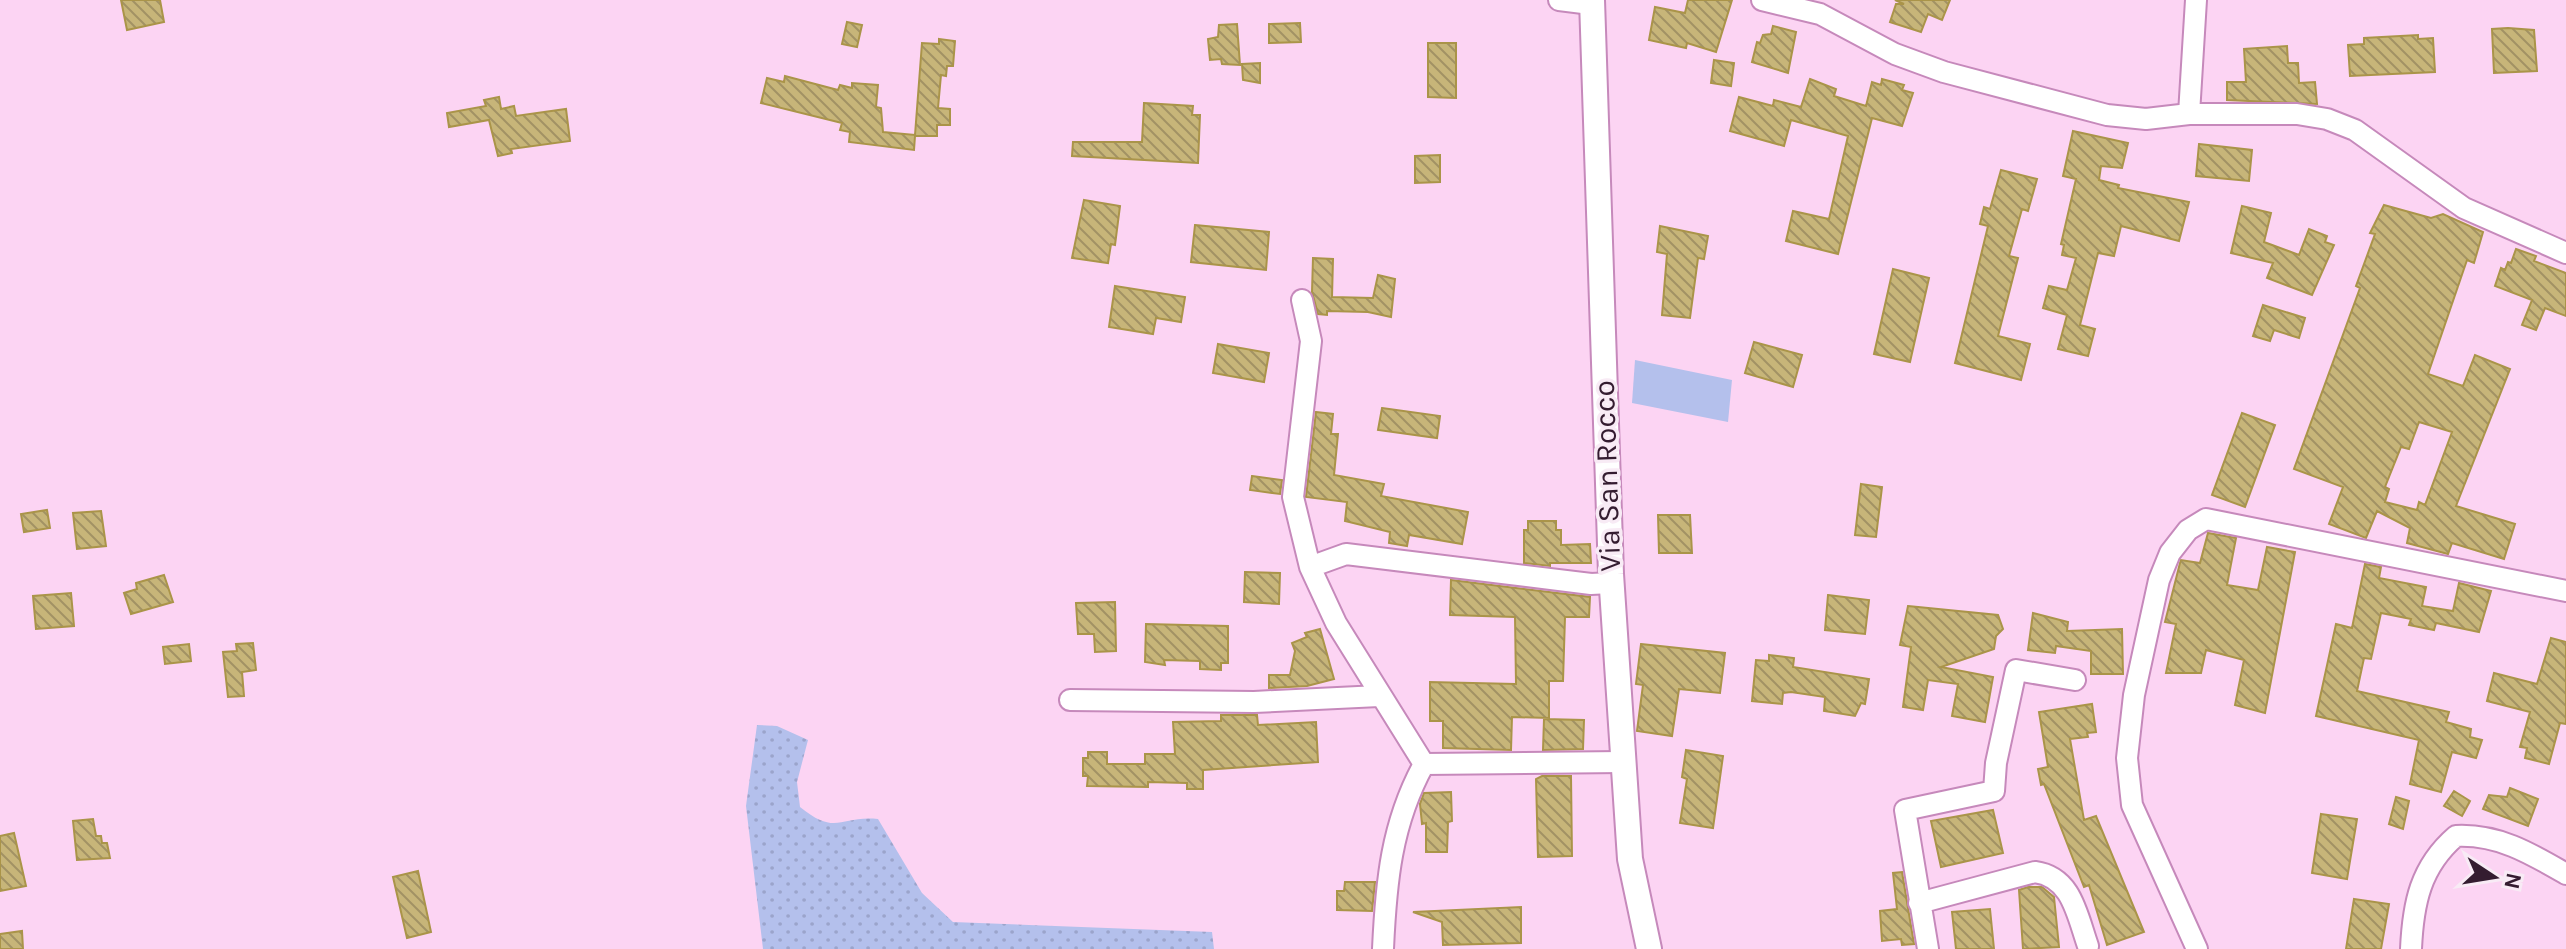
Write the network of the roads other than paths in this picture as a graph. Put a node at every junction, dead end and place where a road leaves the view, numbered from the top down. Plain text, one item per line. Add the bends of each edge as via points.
1 (1559, 0) edge
2 (1762, 0) edge
3 (2196, 0) edge
4 (1591, 2) edge
5 (2189, 114) junction
6 (2566, 253) edge
7 (1302, 300) dead end
8 (1310, 567) junction
9 (1611, 583) junction
10 (2566, 591) edge
11 (2075, 680) dead end
12 (1379, 696) junction
13 (1070, 700) dead end
14 (1623, 762) junction
15 (1424, 764) junction
16 (2566, 874) edge
17 (1919, 903) junction
18 (2088, 946) dead end
19 (1383, 949) edge
20 (1649, 949) edge
21 (1928, 949) edge
22 (2197, 949) edge
23 (2411, 949) edge

1 - 4 street
2 - 5 street via 1820,14 1895,54 1944,72 2071,107 2146,119
3 - 5 street
4 - 9 street, Via San Rocco
5 - 6 street via 2327,119 2355,130 2464,208
7 - 8 street via 1311,341 1293,497
8 - 9 street via 1346,554
8 - 12 street
9 - 14 street, Via San Rocco
10 - 22 street via 2206,519 2188,530 2170,553 2159,580 2134,695 2127,758 2132,805
11 - 17 street via 2016,670 1994,791 1905,810
12 - 13 street via 1254,702
12 - 15 street
14 - 15 street
14 - 20 street, Via San Rocco via 1630,859
15 - 19 street via 1395,829 1386,878
16 - 23 street via 2520,847 2486,837 2456,836 2439,851 2413,902
17 - 18 street via 2047,873 2071,897
17 - 21 street

